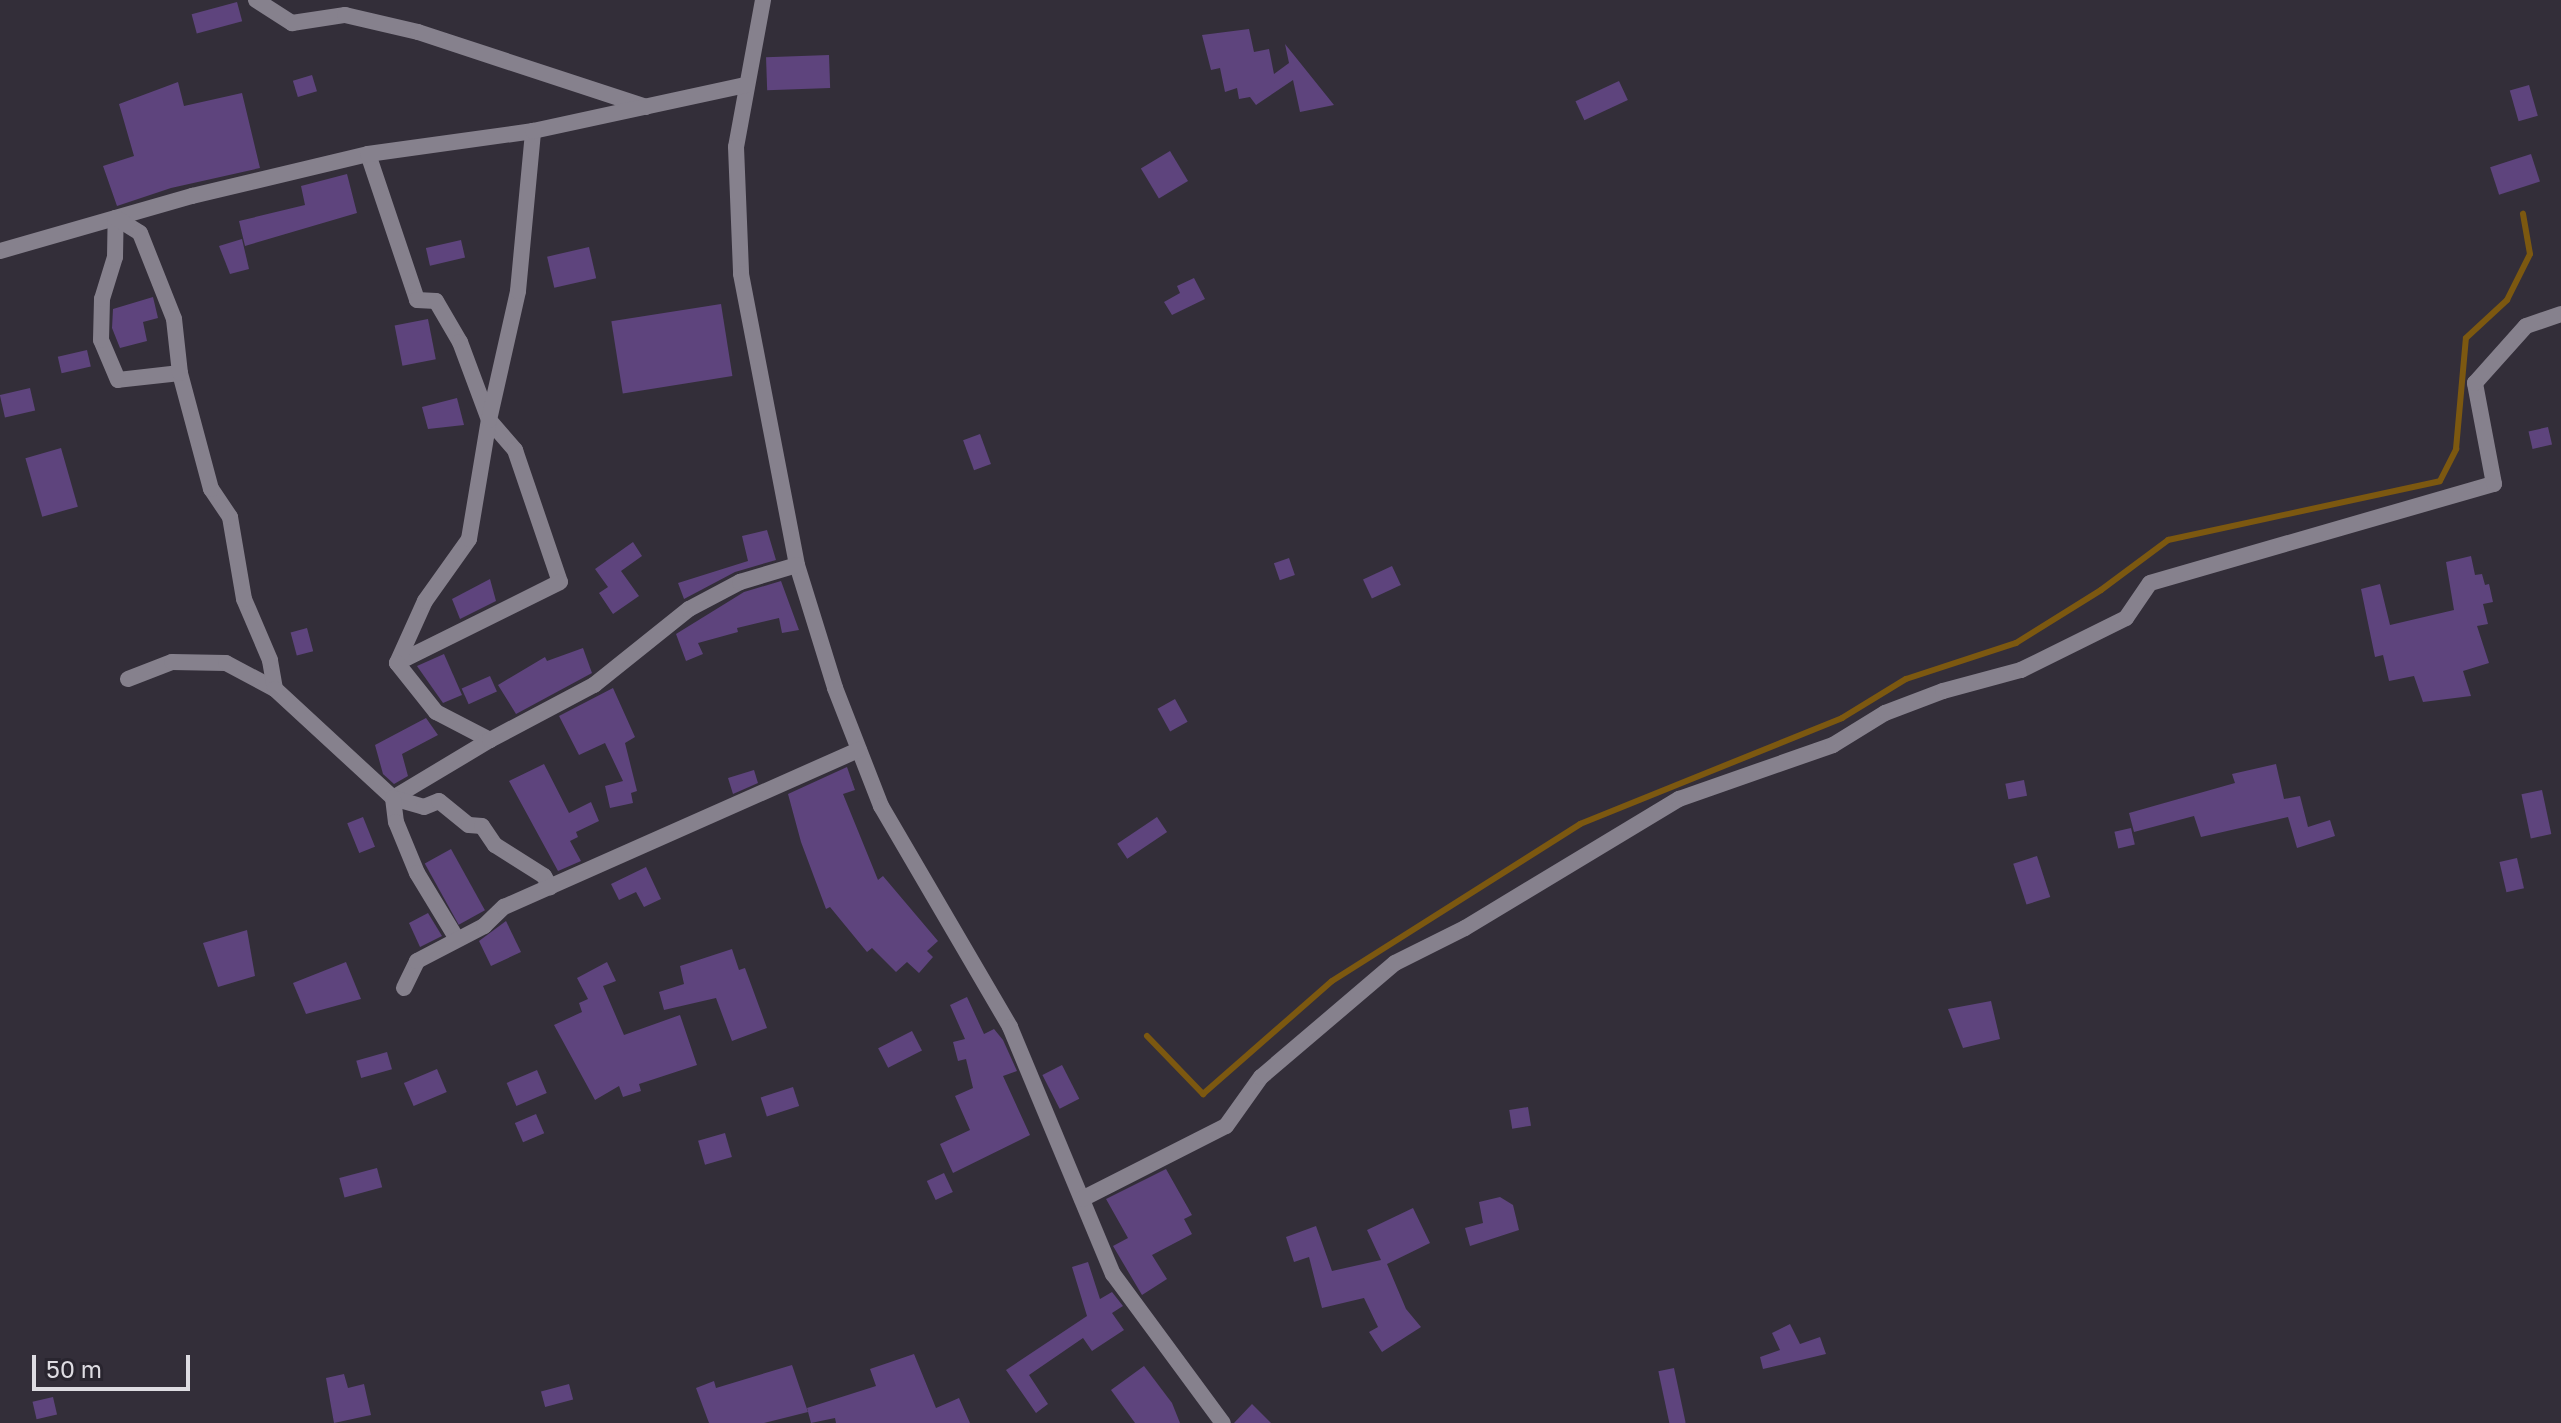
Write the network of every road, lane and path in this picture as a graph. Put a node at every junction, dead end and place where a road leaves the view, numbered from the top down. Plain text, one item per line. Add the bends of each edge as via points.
1 (256, 0) edge
2 (763, 0) edge
3 (746, 85) junction
4 (646, 107) junction
5 (533, 131) junction
6 (368, 154) junction
7 (116, 218) junction
8 (0, 251) edge
9 (2561, 314) edge
10 (180, 373) junction
11 (489, 420) junction
12 (797, 565) junction
13 (397, 663) junction
14 (128, 679) dead end
15 (275, 689) junction
16 (490, 740) junction
17 (859, 750) junction
18 (393, 798) junction
19 (550, 887) junction
20 (457, 939) junction
21 (404, 988) dead end
22 (1082, 1199) junction
23 (1223, 1423) edge

1 - 4 street via 292,23 345,15
2 - 3 street
3 - 4 street
3 - 12 street via 736,147 741,274
4 - 5 street
5 - 6 street
5 - 11 street via 518,291
6 - 7 street
6 - 11 street via 417,300 436,301 460,342
7 - 8 street
7 - 10 street via 140,233 174,319
7 - 10 street via 115,257 102,299 101,340 118,380
9 - 22 street via 2526,326 2475,383 2494,484 2150,583 2126,618 2021,670 1943,691 1885,713 1833,745 1679,799 1465,928 1395,963 1261,1077 1226,1126
10 - 15 street via 211,489 230,517 244,599 270,660
11 - 13 street via 469,539 425,601
11 - 13 street via 515,450 560,582
12 - 16 street via 740,582 689,609 594,685
12 - 17 street
13 - 16 street via 436,712
14 - 15 street via 172,662 226,663
15 - 18 street
16 - 18 street
17 - 19 street
17 - 22 street via 881,806 1010,1027
18 - 19 street via 424,807 439,801 469,825 482,826 495,845 544,876
18 - 20 street via 396,822 417,873
19 - 20 street via 504,907 484,926
20 - 21 street via 417,961
22 - 23 street via 1113,1274

